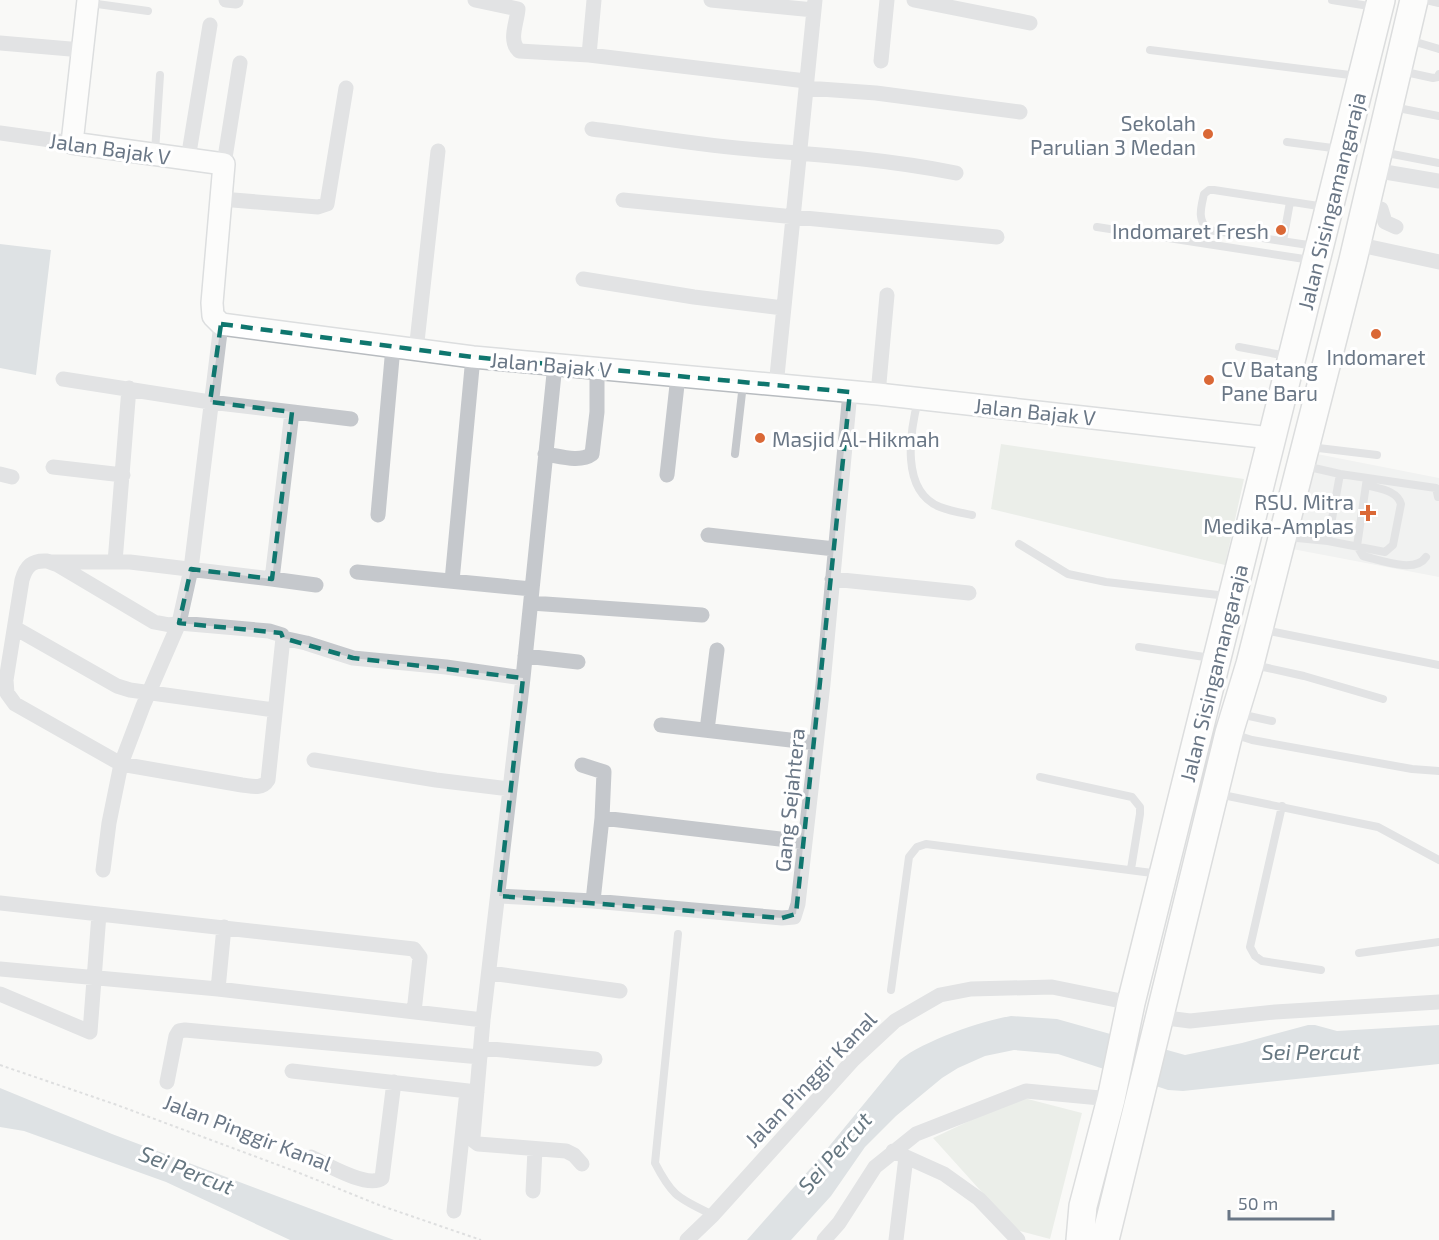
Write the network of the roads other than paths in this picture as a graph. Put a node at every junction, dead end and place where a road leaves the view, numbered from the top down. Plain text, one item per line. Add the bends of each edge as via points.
1 (476, 0) edge
2 (594, 0) edge
3 (711, 0) edge
4 (887, 0) edge
5 (914, 0) edge
6 (1332, 0) edge
7 (1414, 0) edge
8 (1426, 0) edge
9 (88, 1) edge
10 (1439, 3) edge
11 (1380, 4) edge
12 (518, 5) edge
13 (814, 5) edge
14 (148, 11) dead end
15 (1030, 23) dead end
16 (210, 25) dead end
17 (1404, 39) junction
18 (0, 43) edge
19 (1439, 49) edge
20 (82, 50) junction
21 (1150, 50) dead end
22 (589, 55) junction
23 (880, 61) dead end
24 (240, 63) dead end
25 (1397, 70) junction
26 (1439, 74) edge
27 (160, 75) dead end
28 (1362, 77) junction
29 (806, 85) junction
30 (346, 88) dead end
31 (1388, 106) junction
32 (1020, 112) dead end
33 (1439, 116) edge
34 (592, 129) dead end
35 (0, 133) edge
36 (1287, 142) dead end
37 (72, 143) junction
38 (1344, 150) junction
39 (438, 151) dead end
40 (800, 152) junction
41 (155, 154) junction
42 (188, 159) junction
43 (1375, 161) junction
44 (1439, 163) edge
45 (224, 164) junction
46 (956, 173) dead end
47 (1439, 181) edge
48 (221, 199) junction
49 (623, 200) dead end
50 (1290, 202) junction
51 (1365, 205) junction
52 (1329, 208) junction
53 (793, 217) junction
54 (1097, 227) dead end
55 (1396, 227) dead end
56 (996, 237) dead end
57 (1283, 241) junction
58 (1356, 244) junction
59 (1317, 253) junction
60 (1439, 262) edge
61 (583, 279) dead end
62 (886, 295) dead end
63 (783, 308) junction
64 (221, 324) junction
65 (1239, 346) dead end
66 (393, 347) junction
67 (416, 351) junction
68 (1328, 352) junction
69 (473, 357) junction
70 (1291, 357) junction
71 (1363, 360) dead end
72 (555, 364) junction
73 (597, 368) junction
74 (678, 375) junction
75 (63, 379) dead end
76 (743, 383) junction
77 (776, 386) junction
78 (129, 388) junction
79 (850, 392) junction
80 (878, 394) junction
81 (919, 398) junction
82 (210, 402) junction
83 (292, 412) junction
84 (351, 419) dead end
85 (1271, 438) junction
86 (545, 454) junction
87 (735, 454) dead end
88 (1377, 455) dead end
89 (1303, 456) junction
90 (52, 467) dead end
91 (1340, 474) junction
92 (123, 475) junction
93 (667, 475) dead end
94 (1366, 481) junction
95 (1438, 497) edge
96 (378, 515) dead end
97 (972, 515) dead end
98 (708, 535) dead end
99 (1283, 537) junction
100 (1328, 541) junction
101 (1019, 544) dead end
102 (1357, 546) junction
103 (835, 549) junction
104 (1426, 557) dead end
105 (51, 562) junction
106 (115, 562) junction
107 (191, 570) junction
108 (357, 572) dead end
109 (272, 579) junction
110 (832, 579) junction
111 (452, 582) junction
112 (316, 585) dead end
113 (969, 593) dead end
114 (531, 596) junction
115 (1231, 596) junction
116 (702, 615) dead end
117 (179, 623) junction
118 (15, 628) junction
119 (1259, 629) junction
120 (283, 638) junction
121 (1139, 647) dead end
122 (717, 650) dead end
123 (525, 656) junction
124 (1216, 659) junction
125 (578, 662) dead end
126 (1250, 664) junction
127 (1439, 665) edge
128 (523, 678) junction
129 (149, 693) junction
130 (1383, 699) dead end
131 (274, 710) junction
132 (1272, 721) dead end
133 (1232, 723) junction
134 (662, 725) dead end
135 (707, 730) junction
136 (816, 743) junction
137 (314, 760) dead end
138 (121, 764) junction
139 (582, 765) dead end
140 (1439, 771) edge
141 (1040, 777) dead end
142 (510, 789) junction
143 (1215, 793) junction
144 (1282, 806) junction
145 (602, 818) junction
146 (805, 842) junction
147 (1439, 860) edge
148 (1131, 869) junction
149 (103, 870) dead end
150 (1162, 874) junction
151 (499, 896) junction
152 (593, 901) junction
153 (0, 903) edge
154 (99, 914) junction
155 (224, 927) junction
156 (678, 934) dead end
157 (1439, 942) edge
158 (1359, 953) dead end
159 (0, 969) edge
160 (1322, 970) dead end
161 (490, 973) junction
162 (94, 977) junction
163 (218, 989) junction
164 (891, 990) dead end
165 (620, 991) dead end
166 (0, 994) edge
167 (1439, 1002) edge
168 (1129, 1011) junction
169 (414, 1012) junction
170 (483, 1020) junction
171 (1158, 1020) junction
172 (481, 1052) junction
173 (595, 1059) dead end
174 (292, 1071) dead end
175 (167, 1082) dead end
176 (394, 1082) junction
177 (472, 1091) junction
178 (1111, 1099) junction
179 (535, 1149) junction
180 (899, 1154) junction
181 (311, 1157) dead end
182 (582, 1164) dead end
183 (533, 1191) dead end
184 (1116, 1199) junction
185 (1083, 1206) junction
186 (454, 1211) dead end
187 (713, 1215) junction
188 (687, 1240) edge
189 (824, 1240) edge
190 (896, 1240) edge
191 (1018, 1240) edge
192 (1065, 1240) edge
193 (1080, 1240) edge
194 (1105, 1240) edge
195 (1120, 1240) edge

1 - 12 street
2 - 22 street
3 - 13 street
4 - 23 street
5 - 15 street
6 - 11 lane
7 - 17 highway, Jalan Sisingamangaraja
8 - 10 lane
9 - 14 lane
9 - 20 street
11 - 28 highway, Jalan Sisingamangaraja
12 - 22 street via 513,45 519,51
13 - 29 street
16 - 42 street
17 - 19 lane
17 - 25 highway, Jalan Sisingamangaraja
18 - 20 street
20 - 37 street
21 - 28 lane
22 - 29 street
24 - 45 street
25 - 26 lane via 1433,78
25 - 31 highway, Jalan Sisingamangaraja
27 - 41 lane
28 - 38 highway, Jalan Sisingamangaraja
29 - 32 street
29 - 40 street
30 - 48 street via 327,204 318,207
31 - 33 lane
31 - 43 highway, Jalan Sisingamangaraja
34 - 40 street
35 - 37 street, Jalan Bajak V
36 - 38 lane
37 - 41 street, Jalan Bajak V
38 - 52 highway, Jalan Sisingamangaraja
39 - 67 street
40 - 46 street
40 - 53 street
41 - 42 street, Jalan Bajak V
42 - 45 street, Jalan Bajak V
43 - 44 lane
43 - 47 street
43 - 51 highway, Jalan Sisingamangaraja
45 - 48 street
48 - 64 street via 212,303 213,316
49 - 53 street
50 - 52 lane
50 - 57 lane
50 - 57 lane via 1209,190 1204,194 1200,216 1208,230
51 - 55 street via 1381,209 1385,222
51 - 58 highway, Jalan Sisingamangaraja
52 - 59 highway, Jalan Sisingamangaraja
53 - 56 street
53 - 63 street
54 - 59 lane
57 - 59 lane
58 - 60 street
58 - 68 highway, Jalan Sisingamangaraja
59 - 70 highway, Jalan Sisingamangaraja
61 - 63 street
62 - 80 street
63 - 77 street
64 - 66 street, Jalan Bajak V
64 - 82 street
65 - 70 lane
66 - 67 street, Jalan Bajak V
66 - 96 street
67 - 69 street, Jalan Bajak V
68 - 71 lane
68 - 89 highway, Jalan Sisingamangaraja
69 - 72 street, Jalan Bajak V
69 - 111 street
70 - 85 highway, Jalan Sisingamangaraja
72 - 73 street, Jalan Bajak V
72 - 86 street
73 - 74 street, Jalan Bajak V
73 - 86 street via 592,454 578,458
74 - 76 street, Jalan Bajak V
74 - 93 street
75 - 78 street
76 - 77 street, Jalan Bajak V
76 - 87 lane
77 - 79 street, Jalan Bajak V
78 - 82 street
78 - 92 street
79 - 80 street, Jalan Bajak V
79 - 103 street, Gang Sejahtera
80 - 81 street, Jalan Bajak V
81 - 85 street, Jalan Bajak V
81 - 97 lane via 909,456 912,474 930,501
82 - 83 street
82 - 107 street
83 - 84 street
83 - 109 street
85 - 115 highway, Jalan Sisingamangaraja
86 - 114 street
88 - 89 lane
89 - 91 lane
89 - 99 highway, Jalan Sisingamangaraja
90 - 92 street
91 - 94 lane
91 - 100 lane
92 - 106 street
94 - 95 lane via 1436,488
94 - 102 lane
94 - 102 lane via 1396,494 1401,504 1390,550
98 - 103 street
99 - 100 lane
99 - 119 highway, Jalan Sisingamangaraja
100 - 102 lane
101 - 115 lane via 1068,574
102 - 104 lane via 1363,555 1413,567
103 - 110 street, Gang Sejahtera
105 - 106 street
105 - 117 street via 146,618 163,624
105 - 118 street via 35,562 27,567
106 - 107 street
107 - 109 street
107 - 117 street
108 - 111 street
109 - 112 street
110 - 113 street
110 - 136 street, Gang Sejahtera
111 - 114 street
114 - 116 street
114 - 123 street
115 - 124 highway, Jalan Sisingamangaraja
117 - 120 street via 269,631
117 - 129 street
118 - 129 street via 117,686
118 - 138 street via 6,680 10,699
119 - 126 highway, Jalan Sisingamangaraja
119 - 127 lane
120 - 128 street via 352,658
120 - 131 street
121 - 124 lane
122 - 135 street
123 - 125 street
123 - 128 street
124 - 150 highway, Jalan Sisingamangaraja
126 - 130 lane
126 - 133 highway, Jalan Sisingamangaraja
128 - 142 street
129 - 131 street
129 - 138 street
131 - 138 street via 268,780 262,786
132 - 133 lane
133 - 140 lane via 1263,742
133 - 143 highway, Jalan Sisingamangaraja
134 - 135 street
135 - 136 street
136 - 146 street, Gang Sejahtera
137 - 142 street
138 - 149 street
139 - 145 street via 604,772
141 - 148 lane via 1132,797 1140,814
142 - 151 street
143 - 144 lane
143 - 171 highway, Jalan Sisingamangaraja
144 - 147 lane via 1378,827
144 - 160 lane via 1250,947 1262,961
145 - 146 street
145 - 152 street
146 - 152 street, Gang Sejahtera via 798,904 790,919
148 - 150 lane
148 - 164 lane via 926,844 917,847 909,857
150 - 168 highway, Jalan Sisingamangaraja
151 - 152 street, Gang Sejahtera
151 - 161 street
153 - 154 street
154 - 155 street
154 - 162 street
155 - 163 street
155 - 169 street via 414,949 420,957
156 - 187 lane via 655,1163 668,1187 680,1198
157 - 158 lane
159 - 162 street
161 - 165 street
161 - 170 street
162 - 163 street
162 - 166 street via 90,1032
163 - 169 street
167 - 171 street via 1190,1021
168 - 178 highway, Jalan Sisingamangaraja
168 - 187 street, Jalan Pinggir Kanal via 1052,987 971,989 940,996 896,1021 854,1060
169 - 170 street
170 - 172 street
171 - 184 highway, Jalan Sisingamangaraja
172 - 173 street
172 - 175 street via 182,1030 176,1036
172 - 177 street
174 - 176 street
176 - 177 street
176 - 181 street via 382,1178 376,1182 358,1178
177 - 179 street via 476,1143
177 - 186 street
178 - 180 street via 1026,1091 916,1134
178 - 185 highway, Jalan Sisingamangaraja
179 - 182 street via 570,1152
179 - 183 street
180 - 189 street via 875,1167
180 - 190 street
180 - 191 street via 944,1174 979,1199
184 - 194 highway, Jalan Sisingamangaraja
184 - 195 highway
185 - 192 highway
185 - 193 highway
187 - 188 street, Jalan Pinggir Kanal

